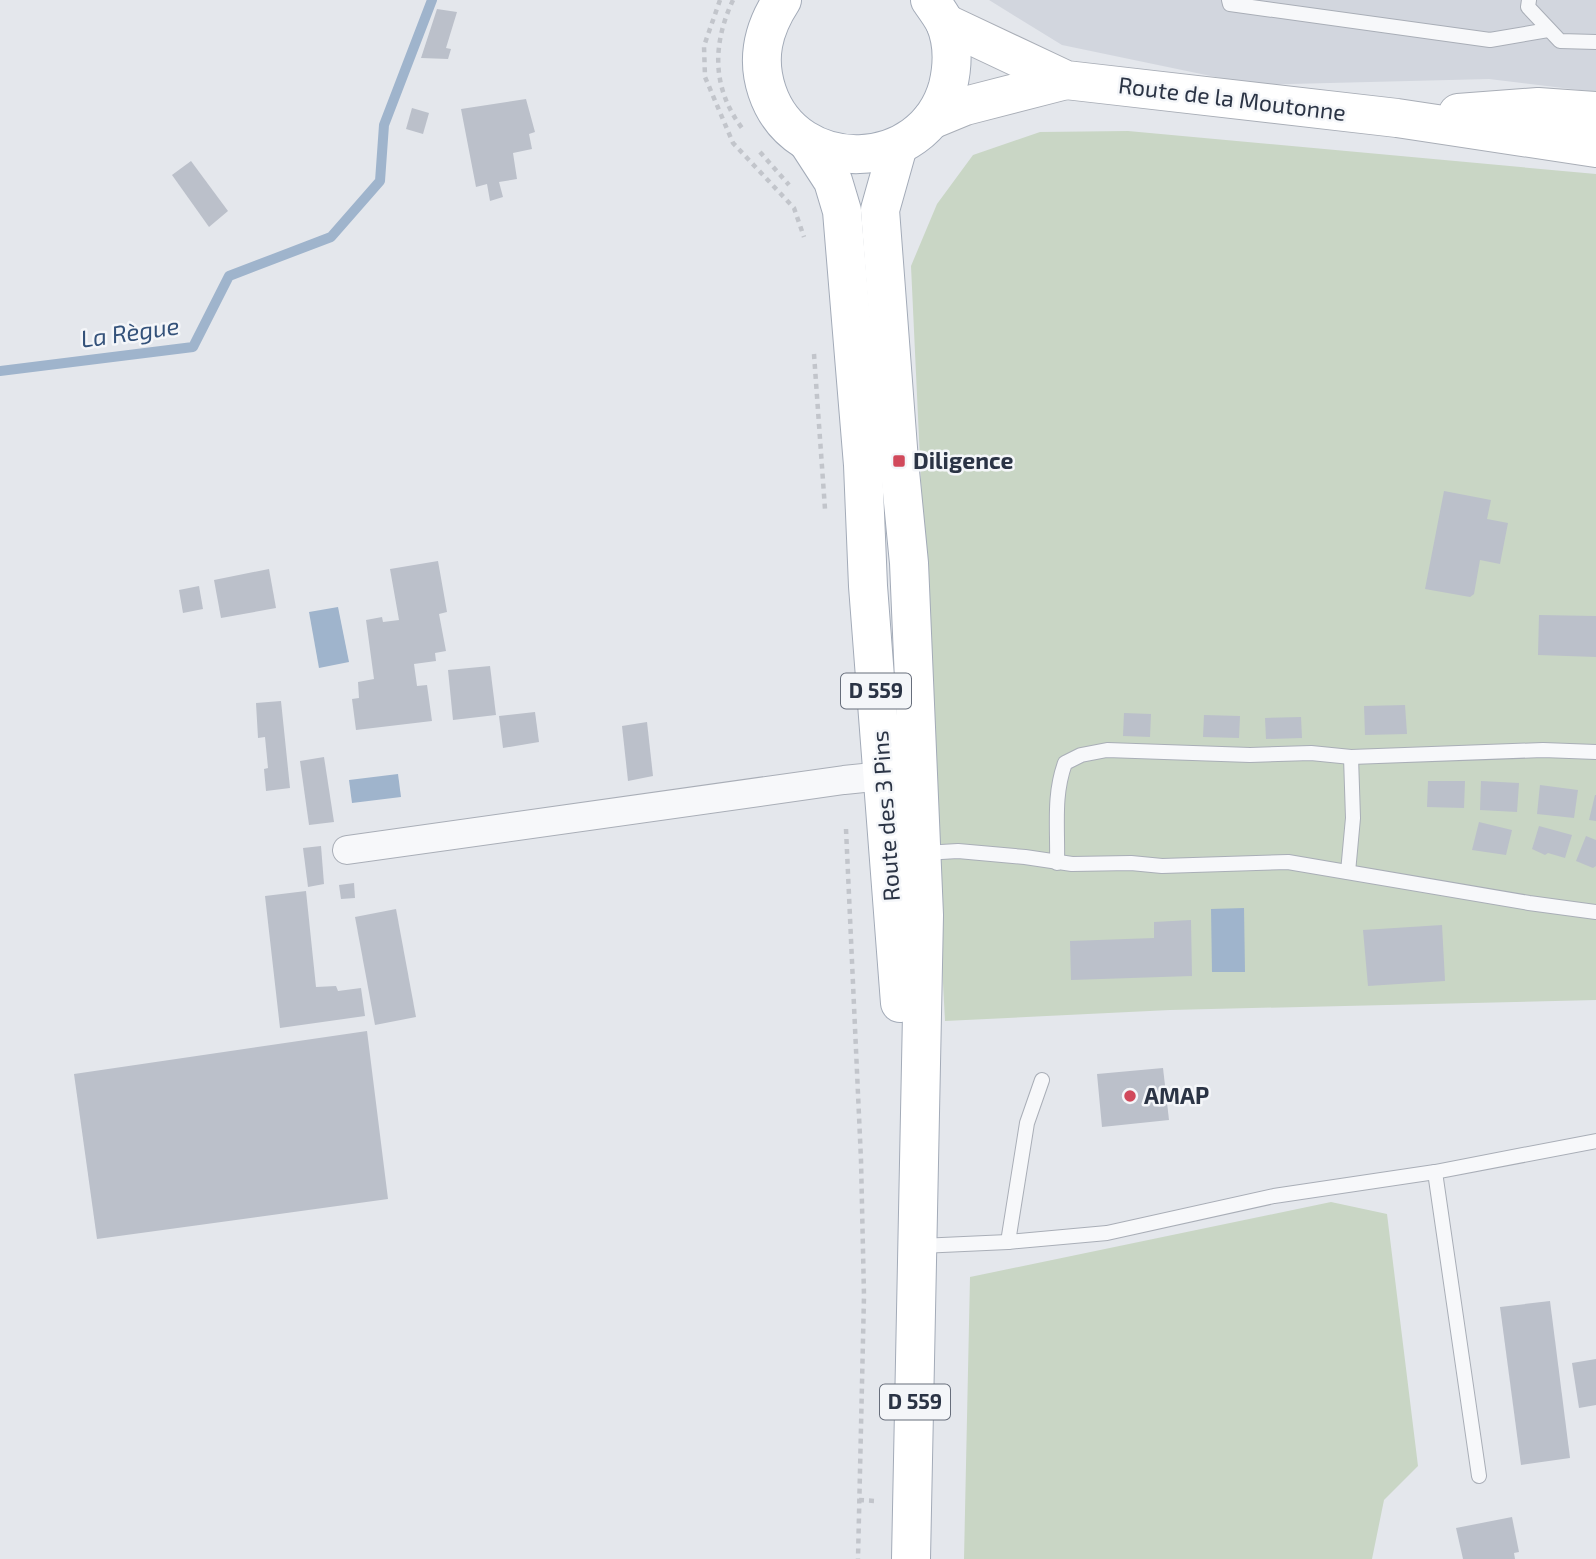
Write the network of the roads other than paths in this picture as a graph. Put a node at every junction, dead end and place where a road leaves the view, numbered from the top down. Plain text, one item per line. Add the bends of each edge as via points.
1 (782, 0) edge
2 (1229, 0) edge
3 (1529, 0) edge
4 (937, 11) edge
5 (1548, 30) junction
6 (1596, 42) edge
7 (1066, 80) junction
8 (1596, 111) edge
9 (1397, 118) junction
10 (931, 120) junction
11 (809, 144) junction
12 (898, 146) junction
13 (1596, 148) edge
14 (1596, 752) edge
15 (1351, 757) junction
16 (883, 776) junction
17 (347, 850) dead end
18 (923, 853) junction
19 (1057, 863) junction
20 (1348, 872) junction
21 (1596, 912) edge
22 (1042, 1080) dead end
23 (1596, 1140) edge
24 (1435, 1172) junction
25 (1009, 1242) junction
26 (919, 1246) junction
27 (1479, 1476) dead end
28 (911, 1559) edge

1 - 11 main road via 769,21 761,49 762,77 771,104 787,126
2 - 5 lane via 1230,5 1490,40
3 - 5 lane via 1528,7
4 - 7 main road, Route de la Moutonne
4 - 10 main road via 951,47 951,73
5 - 6 lane via 1560,41
7 - 9 main road, Route de la Moutonne
7 - 10 main road, Route de la Moutonne via 965,106
8 - 9 main road, Route de la Moutonne via 1538,107
9 - 13 main road, Route de la Moutonne
10 - 12 main road
11 - 12 main road via 838,154 859,155
11 - 16 main road, Route des 3 Pins / D 559 via 833,181 842,211
12 - 18 main road, Route des 3 Pins / D 559 via 880,210 909,562
14 - 15 lane
15 - 19 lane via 1134,750 1081,755 1065,764 1060,778 1055,806
15 - 20 lane via 1353,818
16 - 17 street
16 - 26 main road, Route des 3 Pins / D 559
18 - 19 lane via 958,851
18 - 26 main road, Route des 3 Pins / D 559
19 - 20 lane via 1288,862
20 - 21 lane
22 - 25 lane via 1027,1123
23 - 24 lane
24 - 25 lane via 1274,1196 1107,1233
24 - 27 lane
25 - 26 lane
26 - 28 main road, Route des 3 Pins / D 559

